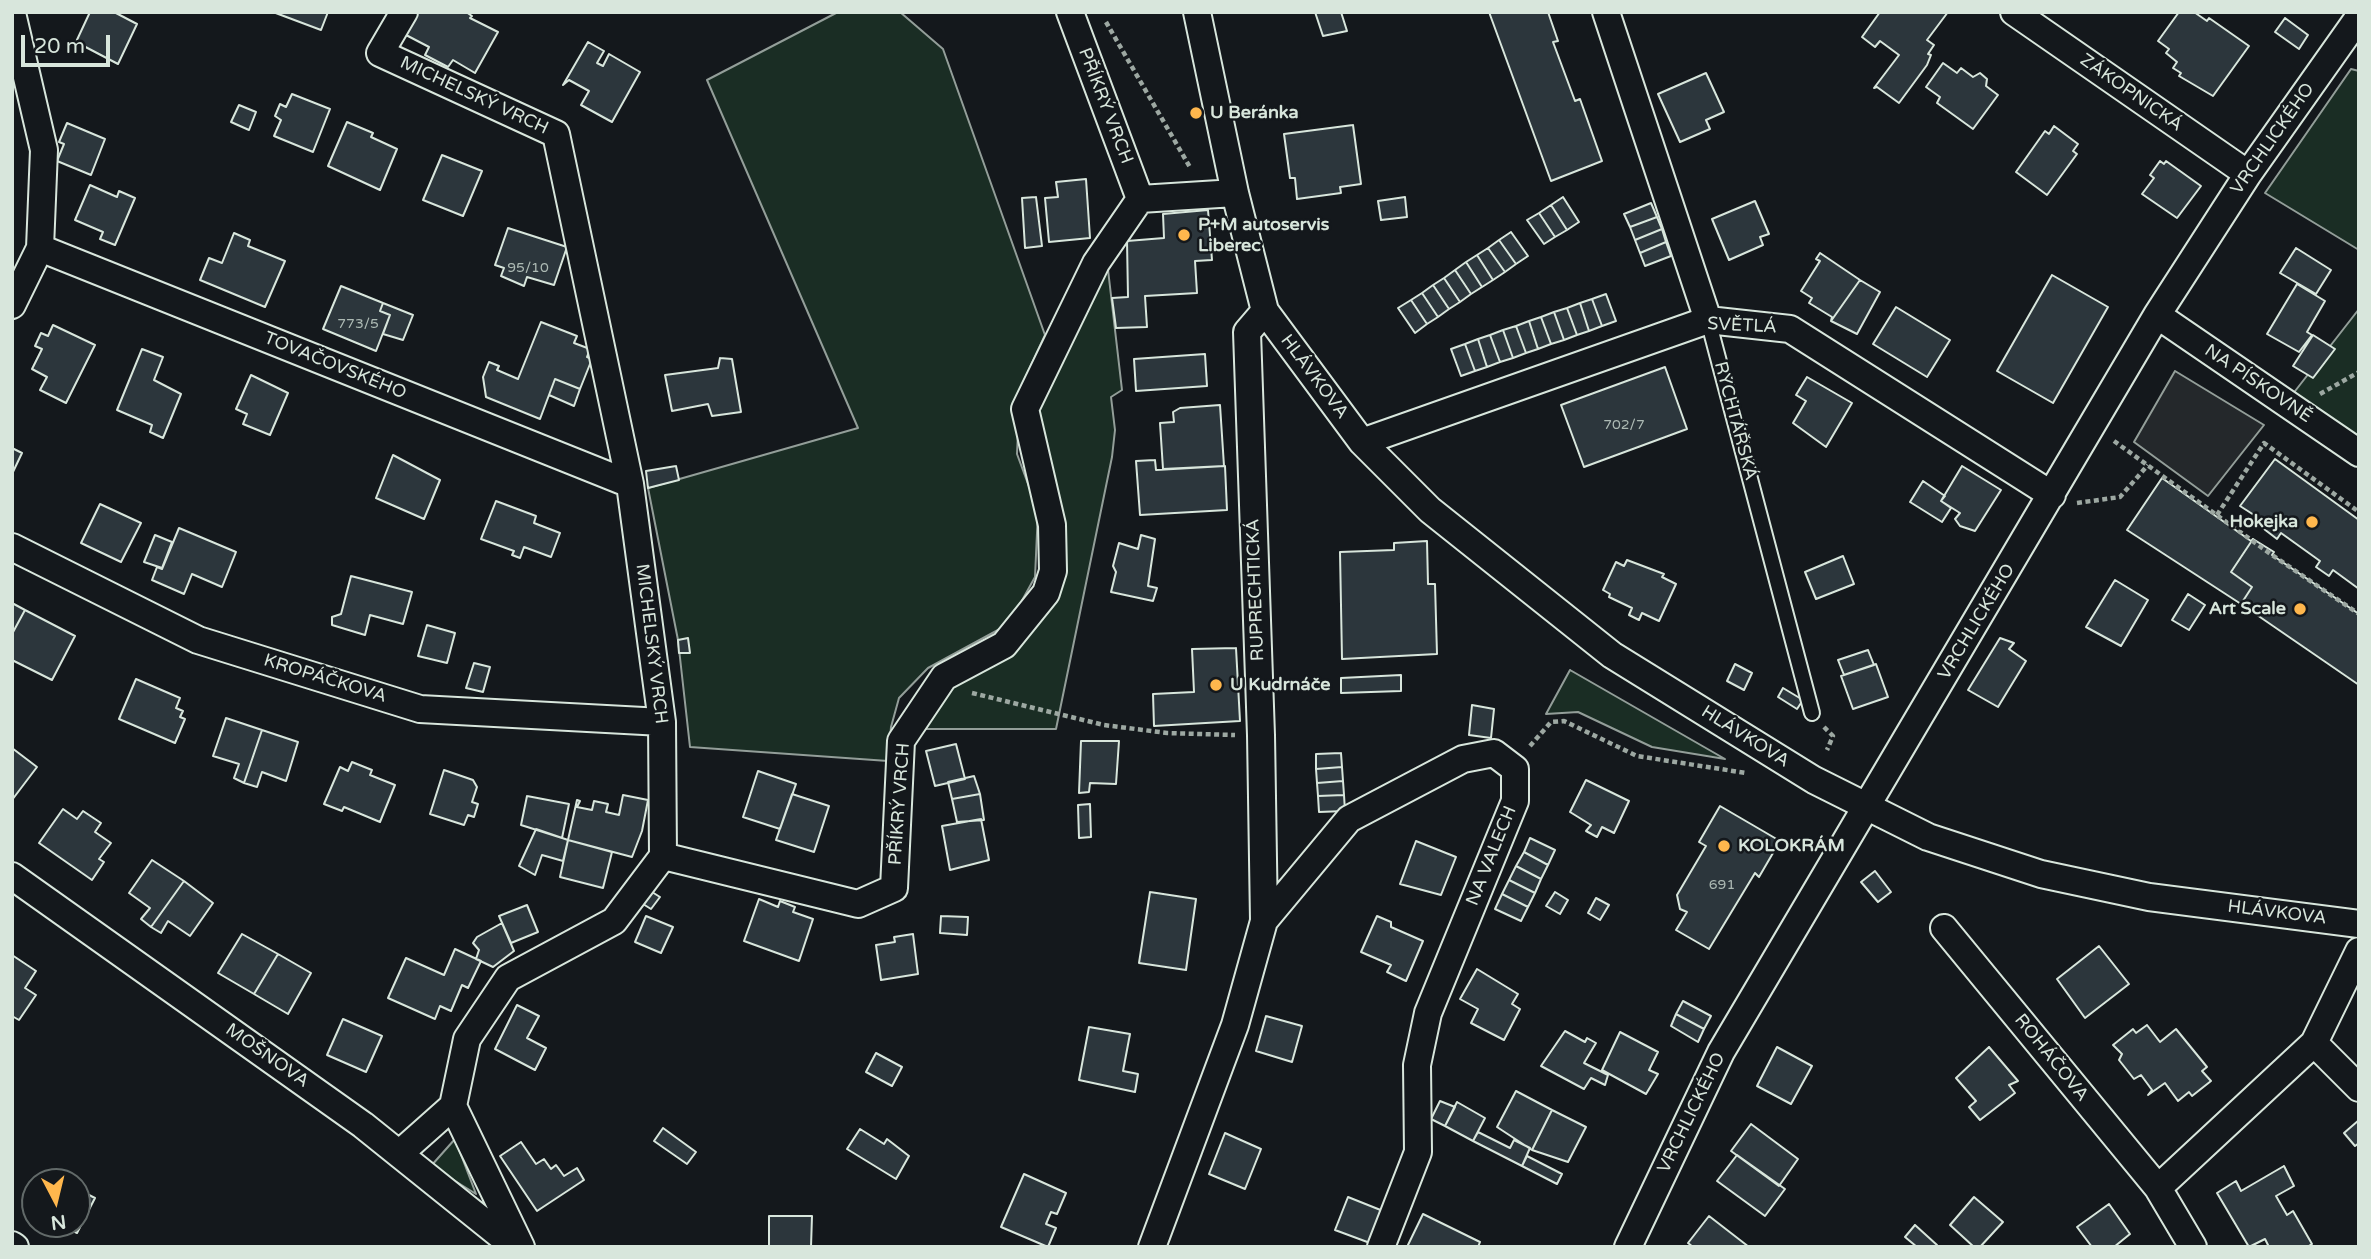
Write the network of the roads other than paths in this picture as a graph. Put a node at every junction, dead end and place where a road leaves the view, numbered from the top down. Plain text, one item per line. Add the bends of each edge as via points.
1 (404, 12) edge
2 (1070, 12) edge
3 (1197, 12) edge
4 (1606, 12) edge
5 (2014, 12) edge
6 (12, 13) edge
7 (2359, 17) edge
8 (16, 44) edge
9 (2248, 174) junction
10 (1235, 193) junction
11 (1140, 199) junction
12 (40, 248) junction
13 (12, 305) edge
14 (1265, 311) junction
15 (2157, 316) junction
16 (1708, 320) junction
17 (1362, 442) junction
18 (2359, 453) edge
19 (630, 484) junction
20 (2058, 500) junction
21 (12, 547) edge
22 (1812, 713) dead end
23 (662, 722) junction
24 (1868, 806) junction
25 (663, 856) junction
26 (12, 876) edge
27 (1264, 920) junction
28 (2359, 924) edge
29 (1944, 928) dead end
30 (2359, 951) edge
31 (2314, 1044) junction
32 (2359, 1087) edge
33 (453, 1106) junction
34 (399, 1154) junction
35 (2158, 1188) junction
36 (515, 1247) edge
37 (521, 1247) edge
38 (1152, 1247) edge
39 (1381, 1247) edge
40 (1628, 1247) edge
41 (2193, 1247) edge

1 - 19 street, MICHELSKÝ VRCH via 380,53 556,134
2 - 11 street, PŘÍKRÝ VRCH
3 - 10 street
4 - 16 street, RYCHTÁŘSKÁ
5 - 9 street, ZÁKOPNICKÁ
6 - 8 street
7 - 9 street, VRCHLICKÉHO
8 - 12 street via 44,150
9 - 15 street, VRCHLICKÉHO
10 - 11 street
10 - 14 street
11 - 25 street, PŘÍKRÝ VRCH via 1096,263 1025,410 1052,525 1053,571 1046,593 1004,645 937,684 901,741 894,888 858,904
12 - 13 street
12 - 19 street, TOVAČOVSKÉHO
14 - 17 street, HLÁVKOVA
14 - 27 street, RUPRECHTICKÁ via 1247,332
15 - 18 street, NA PÍSKOVNĚ
15 - 20 street, VRCHLICKÉHO via 2092,426
16 - 17 street, SVĚTLÁ
16 - 20 street, SVĚTLÁ via 1790,329
16 - 22 lane, RYCHTÁŘSKÁ
17 - 24 street, HLÁVKOVA via 1430,510 1612,655 1814,780
19 - 23 street, MICHELSKÝ VRCH
20 - 24 street, VRCHLICKÉHO
21 - 23 street, KROPÁČKOVA via 198,640 420,709
23 - 25 street, MICHELSKÝ VRCH
24 - 28 street, HLÁVKOVA via 1928,838 2041,874 2149,897
24 - 40 street, VRCHLICKÉHO via 1721,1052
25 - 33 street via 614,921 508,978 467,1039
26 - 34 street, MOŠNOVA
27 - 38 street, RUPRECHTICKÁ via 1235,1024
27 - 39 street, NA VALECH via 1349,818 1463,759 1494,753 1515,769 1515,801 1428,1013 1417,1065 1418,1152
29 - 35 street, ROHÁČOVA
30 - 31 street
31 - 32 street
31 - 35 street
33 - 34 street
33 - 37 street
34 - 36 street, MOŠNOVA
35 - 41 street, ROHÁČOVA

